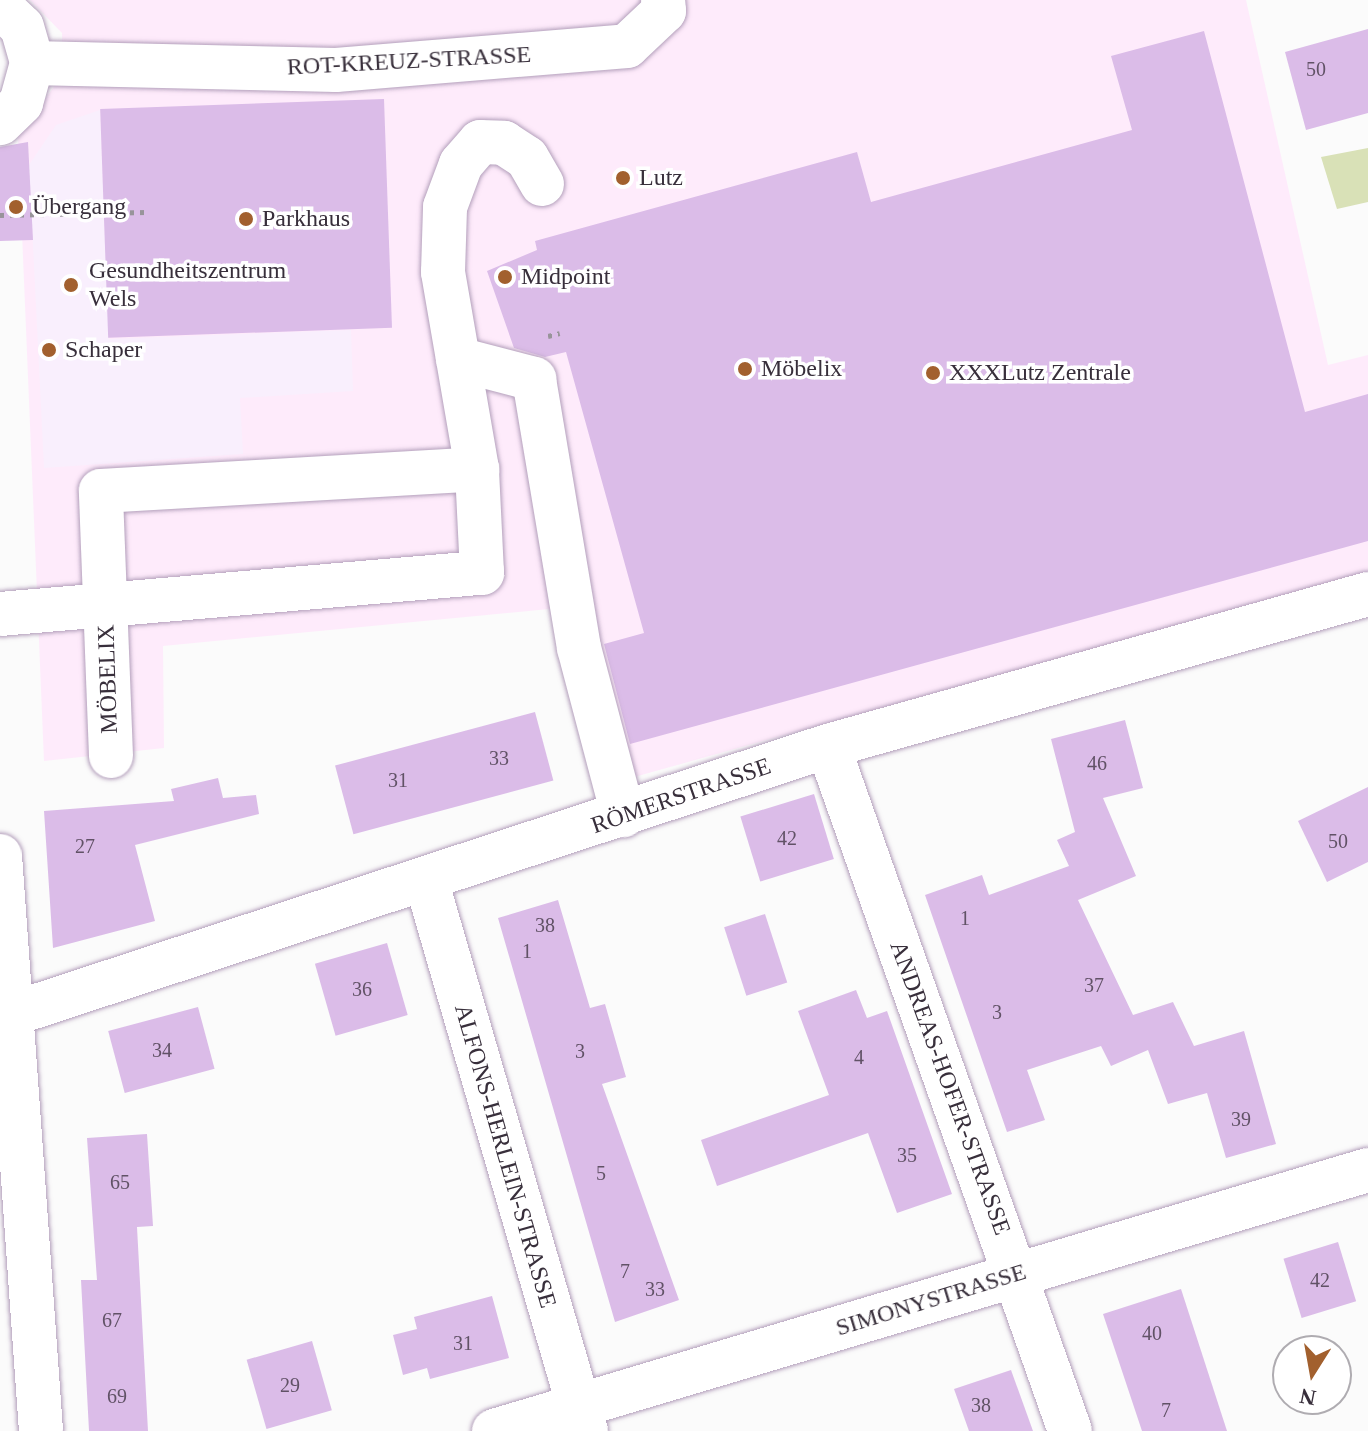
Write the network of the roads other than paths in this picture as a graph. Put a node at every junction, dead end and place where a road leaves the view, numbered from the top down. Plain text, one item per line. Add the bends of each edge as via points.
1 (663, 0) edge
2 (0, 6) edge
3 (32, 63) junction
4 (0, 123) edge
5 (542, 184) dead end
6 (458, 359) junction
7 (477, 469) junction
8 (1368, 594) edge
9 (106, 601) junction
10 (0, 614) edge
11 (828, 746) junction
12 (111, 756) dead end
13 (623, 815) junction
14 (0, 856) edge
15 (426, 880) junction
16 (5, 1017) edge
17 (1368, 1170) edge
18 (1016, 1275) junction
19 (582, 1419) edge
20 (41, 1431) edge
21 (494, 1431) edge
22 (1070, 1431) edge

1 - 3 street, ROT-KREUZ-STRASSE via 664,11 627,46 336,70
2 - 3 street via 22,27
3 - 4 street via 21,103
5 - 6 street, MÖBELIX via 527,158 504,143 480,142 461,164 445,207 443,272
6 - 7 street, MÖBELIX
6 - 13 street via 534,379 579,648
7 - 9 street, MÖBELIX via 482,573
7 - 9 street, MÖBELIX via 101,491
8 - 11 street, RÖMERSTRASSE
9 - 10 street, MÖBELIX
9 - 12 street, MÖBELIX
11 - 13 street, RÖMERSTRASSE
11 - 18 street, ANDREAS-HOFER-STRASSE
13 - 15 street, RÖMERSTRASSE
14 - 16 street
15 - 16 street, RÖMERSTRASSE
15 - 19 street, ALFONS-HERLEIN-STRASSE
16 - 20 street
17 - 18 street, SIMONYSTRASSE
18 - 19 street, SIMONYSTRASSE
18 - 22 street, ANDREAS-HOFER-STRASSE
19 - 21 street, SIMONYSTRASSE

